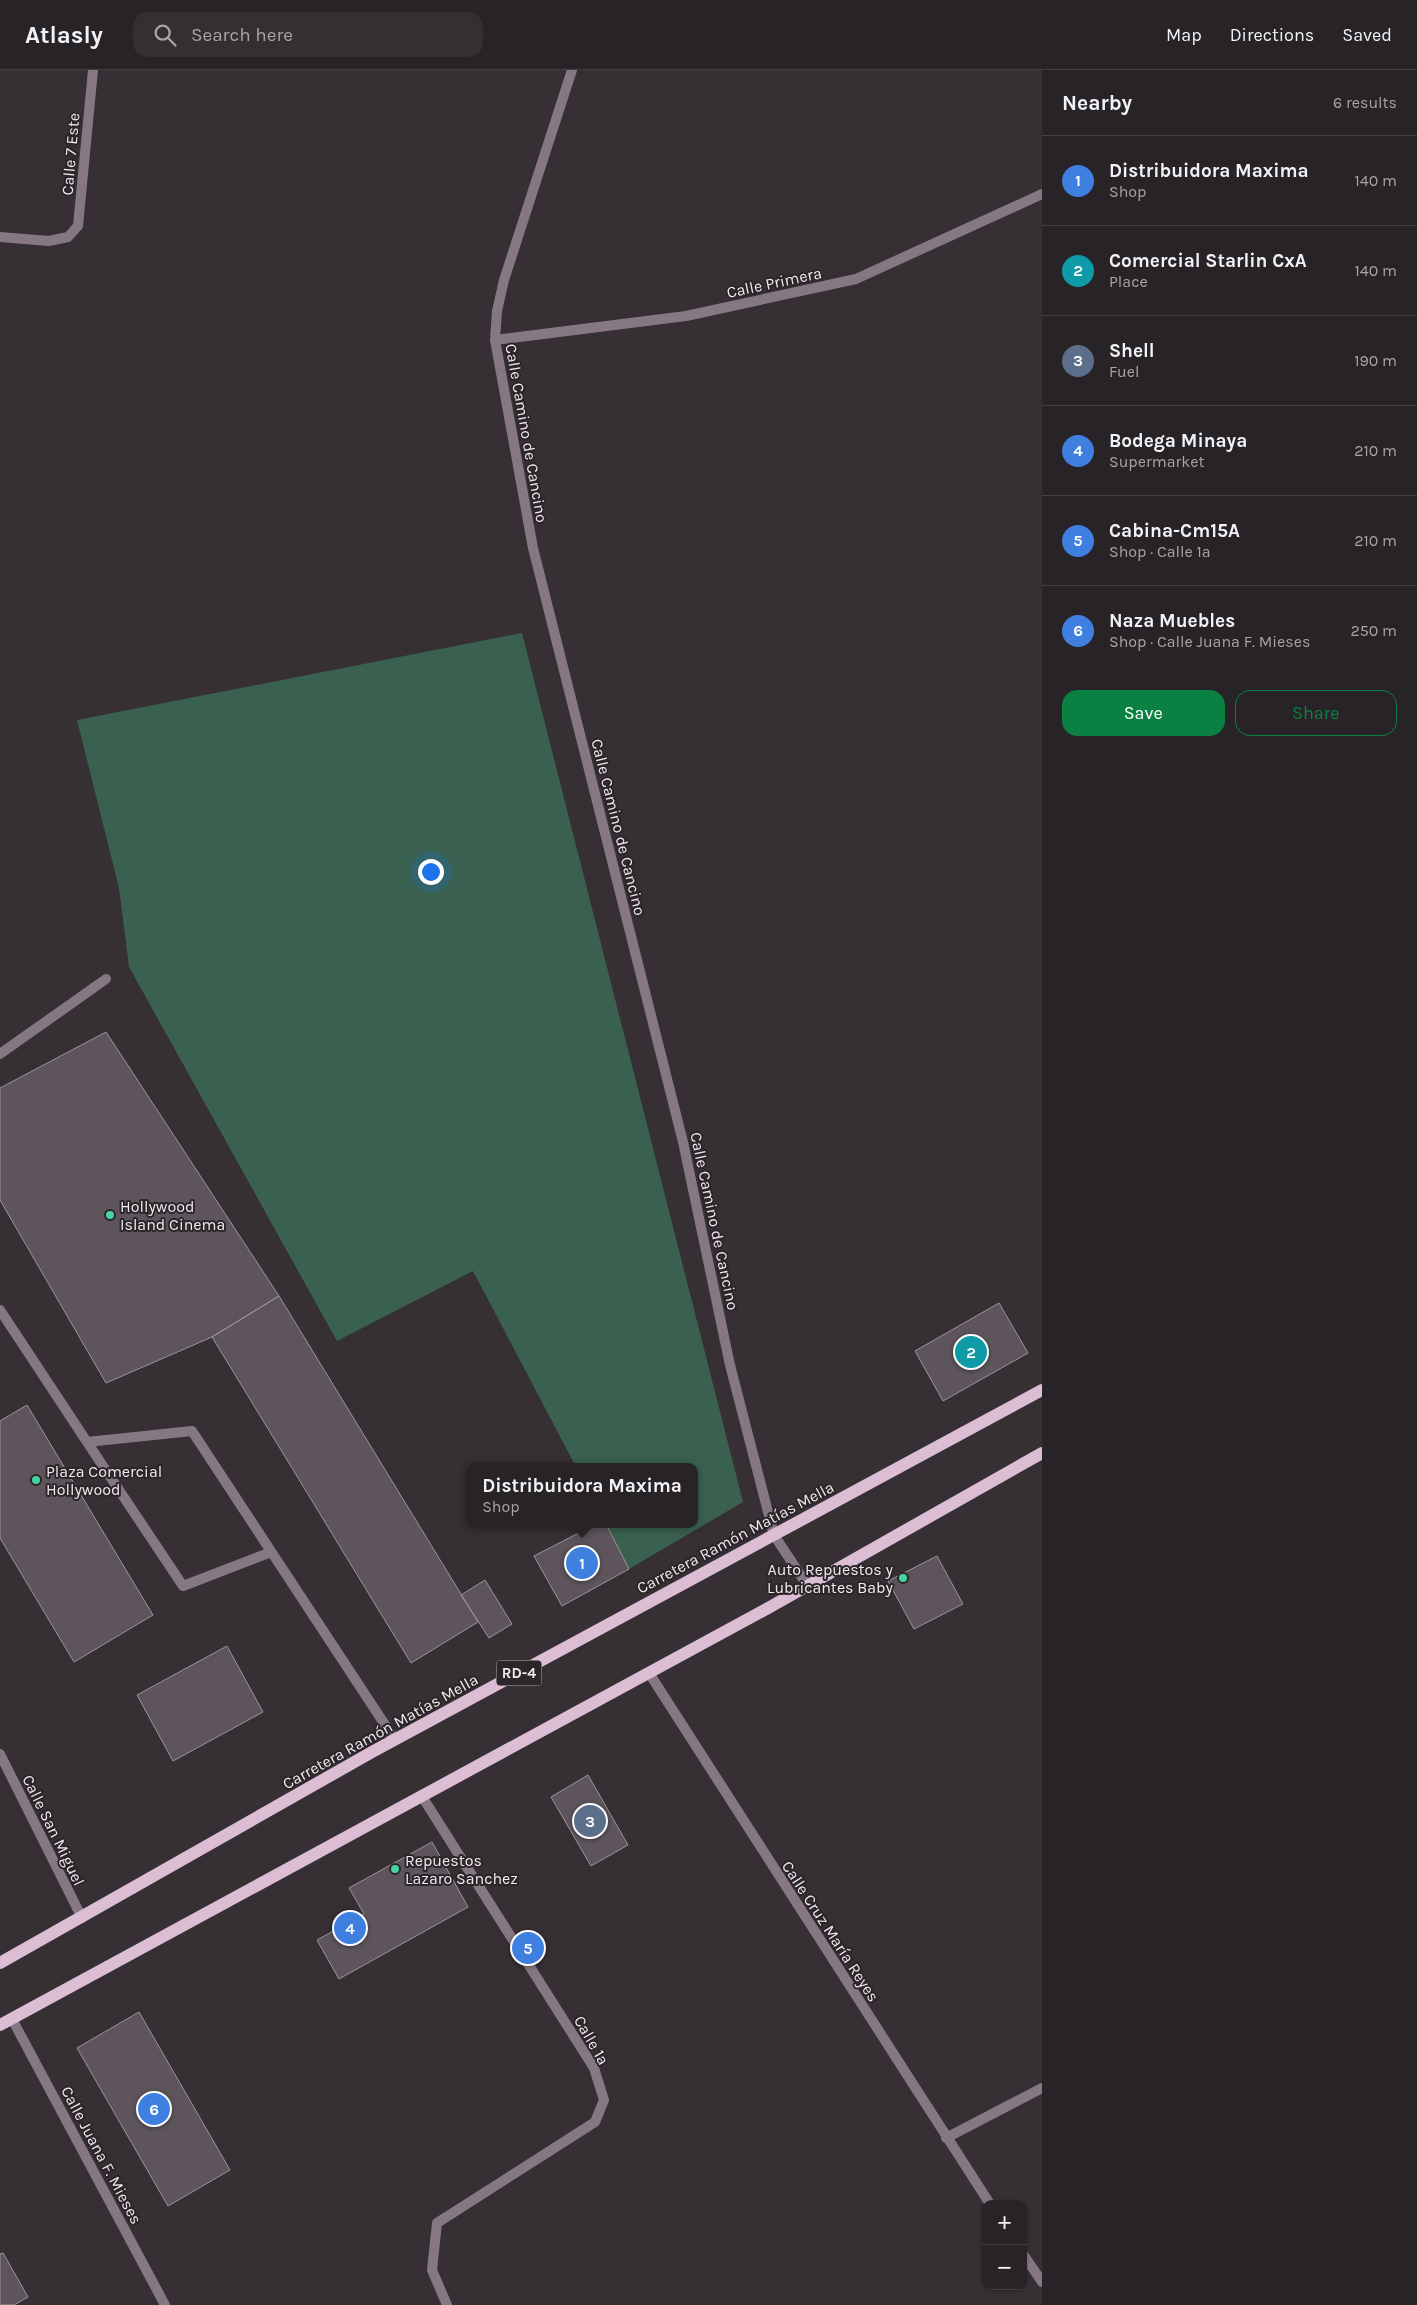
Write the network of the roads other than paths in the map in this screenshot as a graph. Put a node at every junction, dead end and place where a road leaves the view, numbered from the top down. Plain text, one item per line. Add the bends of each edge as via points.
1 (93, 70) edge
2 (572, 70) edge
3 (1042, 194) edge
4 (0, 237) edge
5 (495, 340) junction
6 (106, 979) dead end
7 (0, 1054) edge
8 (0, 1310) edge
9 (1042, 1390) edge
10 (87, 1442) junction
11 (1042, 1453) edge
12 (774, 1535) junction
13 (271, 1552) junction
14 (807, 1585) junction
15 (649, 1673) junction
16 (395, 1740) junction
17 (0, 1754) edge
18 (423, 1798) junction
19 (82, 1918) junction
20 (0, 1963) edge
21 (12, 2019) junction
22 (0, 2026) edge
23 (1042, 2088) edge
24 (946, 2138) junction
25 (987, 2200) edge
26 (1027, 2260) edge
27 (1042, 2282) edge
28 (165, 2305) edge
29 (447, 2305) edge

1 - 4 street, Calle 7 Este via 78,226 68,237 49,241
2 - 5 street, Calle Camino de Cancino via 504,280 496,311
3 - 5 street, Calle Primera via 856,279 686,316
5 - 12 street, Calle Camino de Cancino via 533,548 683,1142 730,1365
6 - 7 street
8 - 10 street
9 - 12 main road, Carretera Ramón Matías Mella / RD-4
10 - 13 street via 192,1431
10 - 13 street via 183,1586
11 - 14 main road
12 - 14 street, Calle Camino de Cancino
12 - 16 main road, Carretera Ramón Matías Mella / RD-4
13 - 16 street
14 - 15 main road
15 - 18 main road
15 - 24 street, Calle Cruz María Reyes
16 - 19 main road, Carretera Ramón Matías Mella / RD-4
17 - 19 street, Calle San Miguel
18 - 21 main road
18 - 29 street, Calle 1a via 594,2068 604,2100 595,2122 437,2223 432,2270
19 - 20 main road, Carretera Ramón Matías Mella / RD-4
21 - 22 main road
21 - 28 street, Calle Juana F. Mieses
23 - 24 street
24 - 25 street, Calle Cruz María Reyes
26 - 27 street

